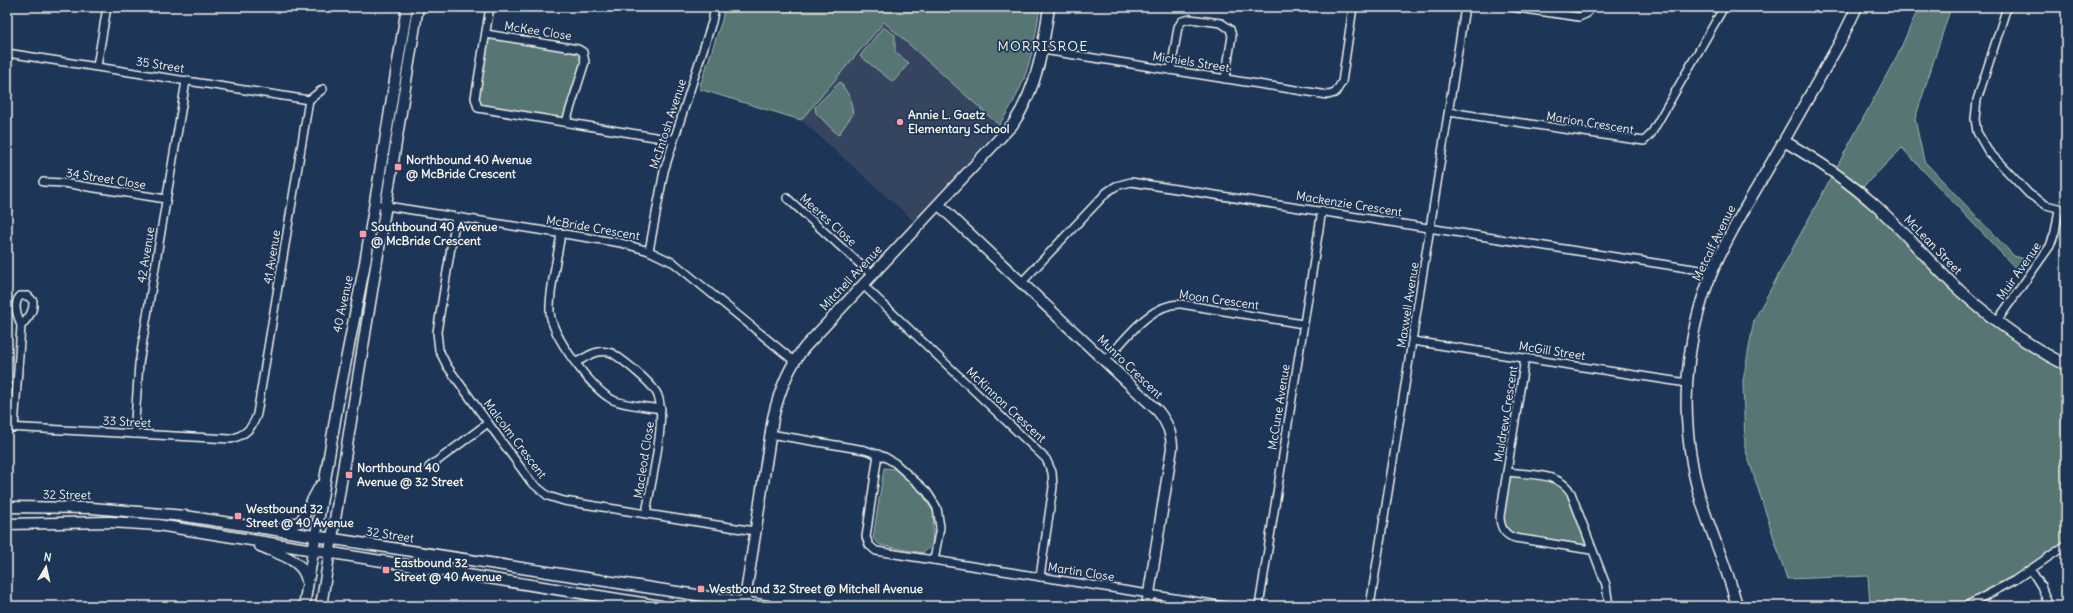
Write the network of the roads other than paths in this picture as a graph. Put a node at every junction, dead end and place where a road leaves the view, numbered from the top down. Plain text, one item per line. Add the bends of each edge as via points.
1 (106, 7) edge
2 (407, 7) edge
3 (418, 7) edge
4 (490, 7) edge
5 (715, 7) edge
6 (1049, 7) edge
7 (1354, 7) edge
8 (1465, 7) edge
9 (1511, 7) edge
10 (1592, 7) edge
11 (1724, 7) edge
12 (1857, 7) edge
13 (2007, 7) edge
14 (486, 34) junction
15 (1043, 50) junction
16 (7, 53) edge
17 (97, 66) junction
18 (1171, 70) junction
19 (1225, 78) junction
20 (186, 81) junction
21 (323, 89) dead end
22 (309, 100) junction
23 (1449, 112) junction
24 (566, 122) junction
25 (673, 140) junction
26 (1784, 142) junction
27 (43, 182) dead end
28 (786, 198) dead end
29 (166, 199) junction
30 (374, 204) junction
31 (939, 205) junction
32 (385, 206) junction
33 (2062, 209) edge
34 (1322, 210) junction
35 (456, 217) junction
36 (1431, 228) junction
37 (562, 233) junction
38 (649, 250) junction
39 (1713, 272) junction
40 (872, 275) junction
41 (1022, 282) junction
42 (863, 285) junction
43 (1997, 321) junction
44 (1303, 324) junction
45 (21, 326) dead end
46 (1413, 341) junction
47 (1525, 358) junction
48 (794, 361) junction
49 (1105, 361) junction
50 (577, 362) junction
51 (2066, 365) edge
52 (1687, 383) junction
53 (661, 408) junction
54 (488, 423) junction
55 (10, 427) edge
56 (245, 433) joint
57 (134, 434) junction
58 (770, 434) junction
59 (878, 454) junction
60 (429, 467) dead end
61 (326, 469) junction
62 (1508, 472) junction
63 (7, 508) edge
64 (646, 514) junction
65 (7, 524) edge
66 (277, 530) junction
67 (755, 531) junction
68 (316, 536) junction
69 (244, 539) junction
70 (332, 539) junction
71 (2066, 545) edge
72 (1591, 550) junction
73 (313, 551) junction
74 (329, 553) junction
75 (934, 560) junction
76 (2031, 570) junction
77 (1040, 577) junction
78 (307, 587) junction
79 (1149, 594) junction
80 (744, 604) edge
81 (304, 606) edge
82 (321, 606) edge
83 (661, 606) edge
84 (768, 606) edge
85 (1147, 606) edge
86 (1225, 606) edge
87 (1259, 606) edge
88 (1370, 606) edge
89 (1609, 606) edge
90 (1737, 606) edge
91 (1966, 606) edge
92 (2049, 606) edge

1 - 17 street
2 - 30 main road, 40 Avenue
3 - 32 main road, 40 Avenue
4 - 14 street, McKee Close
5 - 25 street, McIntosh Avenue
6 - 15 main road, Mitchell Avenue
7 - 19 street, Michiels Street via 1342,82 1335,93 1322,95
8 - 23 street, Maxwell Avenue
9 - 10 street via 1579,17
11 - 23 street, Marion Crescent via 1651,134 1644,141
12 - 26 main road, Metcalf Avenue
13 - 33 street via 1977,100 1975,125 1988,151 2029,194 2046,205
14 - 24 street, McKee Close via 475,98 478,108
14 - 24 street, McKee Close via 578,49 585,54 585,62
15 - 18 street, Michiels Street
15 - 31 main road, Mitchell Avenue via 1032,88 1016,119
16 - 17 street, 35 Street
17 - 20 street, 35 Street
18 - 19 street, Michiels Street
18 - 19 street via 1180,23 1190,19 1206,21 1225,24 1231,32
20 - 22 street, 35 Street
20 - 29 street, 42 Avenue
21 - 22 street
22 - 56 street, 41 Avenue via 257,414
23 - 36 street, Maxwell Avenue
24 - 25 street, McKee Close
25 - 38 street, McIntosh Avenue via 661,184
26 - 39 main road, Metcalf Avenue via 1739,219
26 - 43 main road, McLean Street via 1829,169 1868,199 1959,290
27 - 29 street, 34 Street Close
28 - 40 street, Meeres Close
29 - 57 street, 42 Avenue via 139,364
30 - 32 street, McBride Crescent
30 - 61 main road, 40 Avenue
31 - 40 main road, Mitchell Avenue
31 - 41 main road, Munro Crescent
32 - 35 street, McBride Crescent
32 - 70 main road, 40 Avenue
33 - 43 street, Muir Avenue via 2050,246
34 - 36 street, Mackenzie Crescent
34 - 41 street, Mackenzie Crescent via 1144,182 1124,183 1107,192
34 - 44 street, McCune Avenue
35 - 37 street, McBride Crescent
35 - 54 street, Malcolm Crescent via 438,327 438,342 441,356 447,366
36 - 39 street, Mackenzie Crescent
36 - 46 street, Maxwell Avenue
37 - 38 street, McBride Crescent
37 - 50 street, Macleod Close via 551,300 551,319 560,339
38 - 48 street, McBride Crescent via 683,269
39 - 52 main road, Metcalf Avenue via 1695,323
40 - 42 main road, Mitchell Avenue
41 - 49 main road, Munro Crescent
42 - 48 main road, Mitchell Avenue
42 - 77 street, McKinnon Crescent via 1046,459 1052,472 1053,487
43 - 51 main road, McLean Street
44 - 49 street, Moon Crescent via 1170,304 1149,315
44 - 87 street, McCune Avenue
45 - 55 street
46 - 47 street, McGill Street
46 - 88 street, Maxwell Avenue
47 - 52 street, McGill Street
47 - 62 street, Muldrew Crescent
48 - 58 main road, Mitchell Avenue via 780,393
49 - 79 main road, Munro Crescent via 1163,418 1171,436 1171,453
50 - 53 street, Macleod Close via 597,389 612,399
50 - 53 street, Macleod Close via 596,352 612,353 653,388
52 - 90 main road, Metcalf Avenue via 1687,424 1695,480
53 - 64 street, Macleod Close
54 - 60 street
54 - 64 street, Malcolm Crescent via 527,477 548,496 564,501
55 - 57 street, 33 Street
56 - 57 street, 33 Street via 230,439
58 - 59 street
58 - 67 main road, Mitchell Avenue
59 - 75 street via 900,467 935,503 940,527
59 - 75 street, Martin Close via 866,532 869,545 882,553
61 - 66 main road via 319,489 301,521
61 - 68 main road, 40 Avenue
62 - 72 street, Muldrew Crescent via 1557,479 1566,484
62 - 72 street, Muldrew Crescent via 1500,520 1505,532 1515,538
63 - 66 main road, 32 Street via 138,511
64 - 67 street, Malcolm Crescent
65 - 69 main road via 110,522 158,525
66 - 68 main road, 32 Street
67 - 80 main road, Mitchell Avenue
68 - 70 main road, 32 Street
68 - 73 main road, 40 Avenue
69 - 73 main road
69 - 78 main road via 296,563 303,569
70 - 74 main road, 40 Avenue
70 - 80 main road, 32 Street
71 - 76 street
72 - 89 street, Muldrew Crescent via 1606,585
73 - 74 main road
73 - 78 main road, 40 Avenue
74 - 82 main road, 40 Avenue
74 - 83 main road
75 - 77 street, Martin Close
76 - 91 street
76 - 92 street
77 - 79 street, Martin Close
78 - 81 main road, 40 Avenue
79 - 85 main road, Munro Crescent
79 - 86 street, Martin Close
80 - 84 main road, 32 Street

